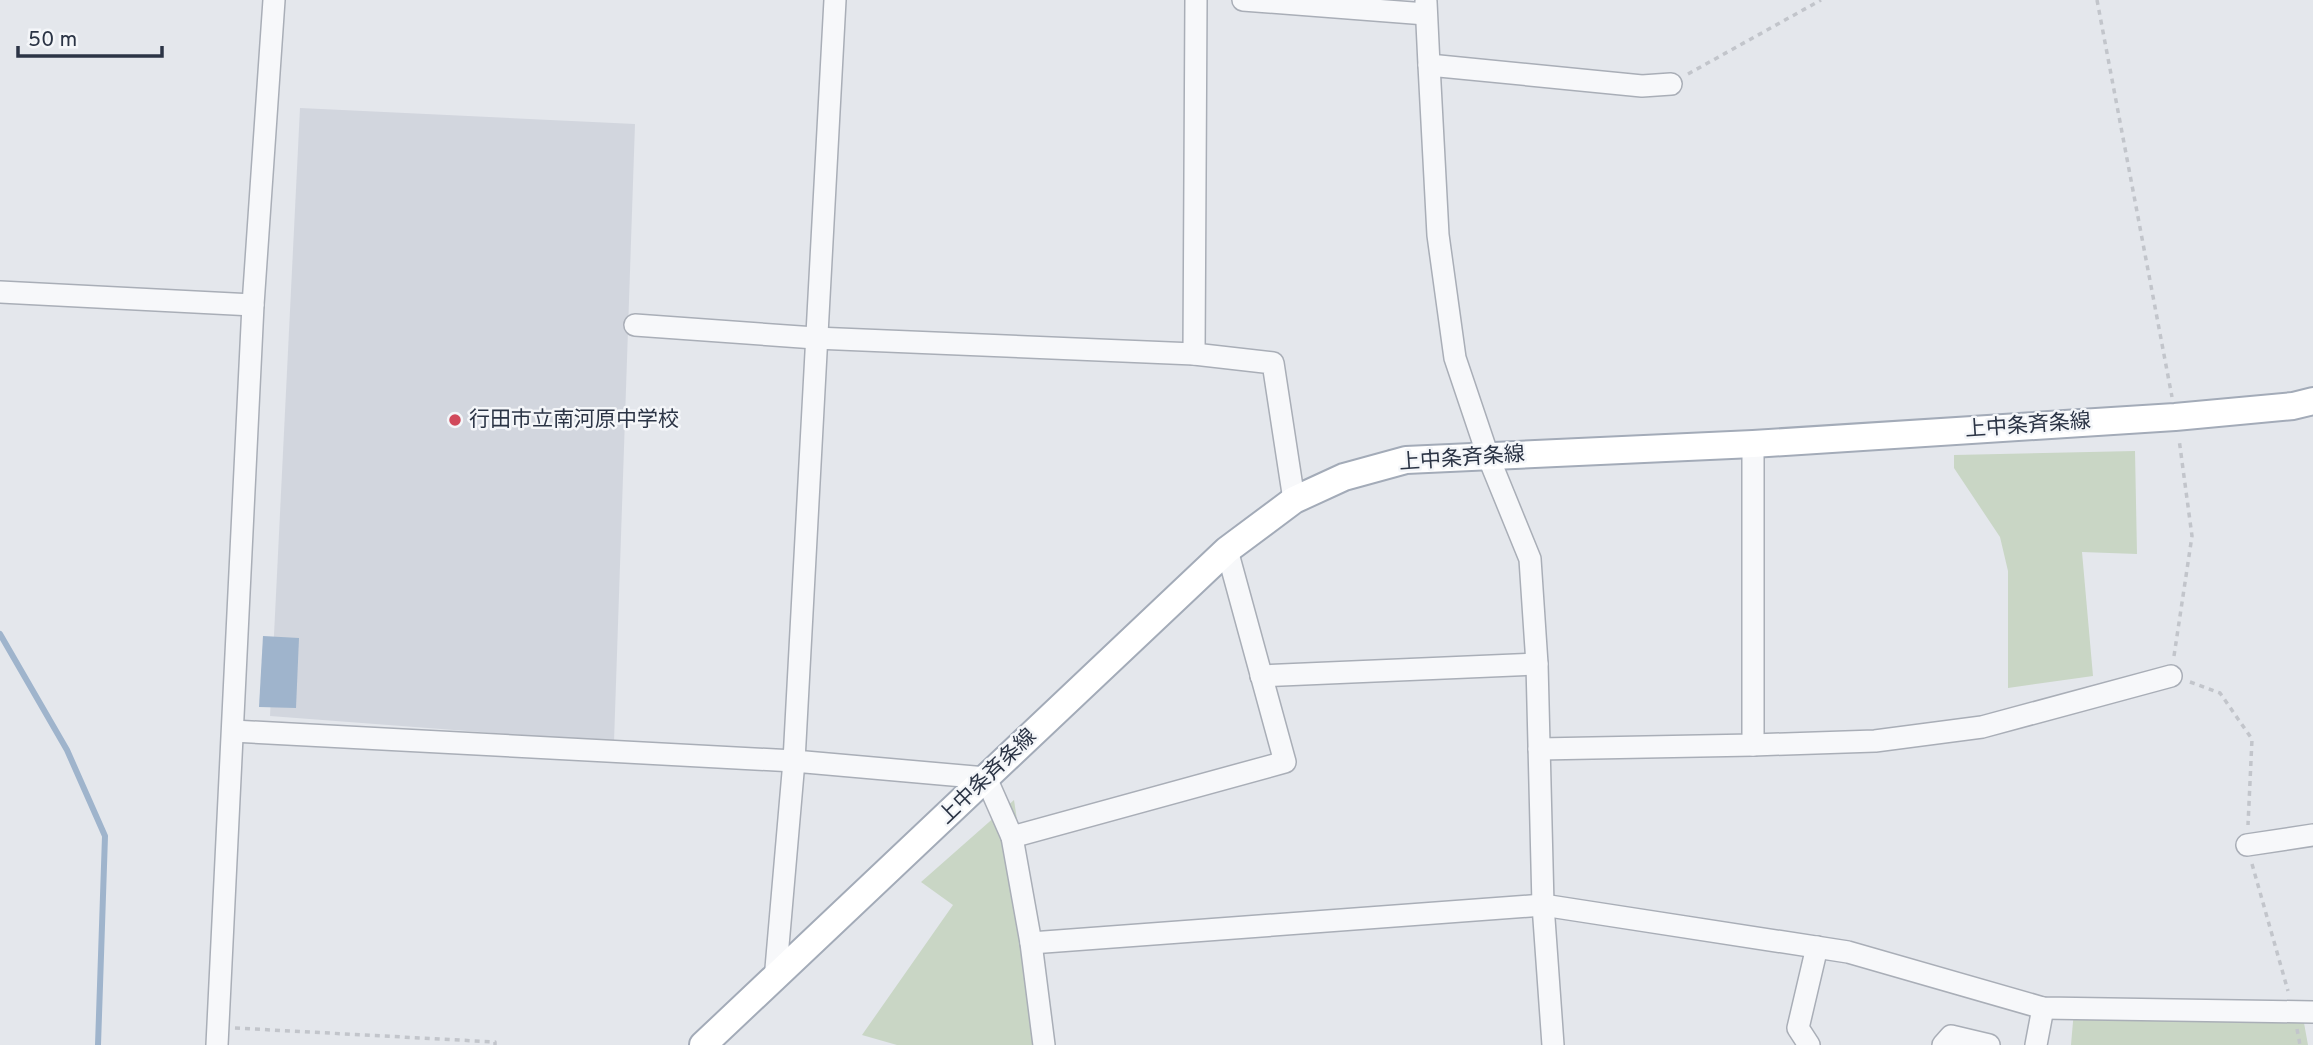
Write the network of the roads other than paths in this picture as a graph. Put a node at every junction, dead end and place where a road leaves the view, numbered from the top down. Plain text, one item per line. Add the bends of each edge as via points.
1 (274, 0) edge
2 (835, 0) edge
3 (1196, 0) edge
4 (1243, 0) edge
5 (1426, 7) edge
6 (1429, 65) junction
7 (1671, 84) road end
8 (0, 292) edge
9 (253, 305) junction
10 (635, 325) dead end
11 (815, 338) junction
12 (1194, 354) junction
13 (2313, 401) edge
14 (1753, 444) junction
15 (1488, 456) junction
16 (1294, 500) junction
17 (1227, 550) junction
18 (1537, 664) junction
19 (1261, 676) junction
20 (2171, 676) road end
21 (233, 731) junction
22 (1753, 745) junction
23 (1539, 748) junction
24 (794, 761) junction
25 (986, 778) junction
26 (2313, 835) edge
27 (1012, 837) junction
28 (2247, 845) road end
29 (1543, 905) junction
30 (1031, 943) junction
31 (1817, 947) junction
32 (775, 980) junction
33 (2043, 1008) junction
34 (2303, 1013) edge
35 (217, 1036) edge
36 (706, 1044) edge
37 (1044, 1045) edge
38 (1553, 1045) edge
39 (1809, 1045) edge
40 (1943, 1045) edge
41 (1989, 1045) edge
42 (2036, 1045) edge

1 - 9 street
2 - 11 street
3 - 12 street
4 - 5 street
5 - 6 street
6 - 7 street via 1642,86
6 - 15 street via 1438,235 1455,358
8 - 9 street
9 - 21 street
10 - 11 street
11 - 12 street
11 - 24 street
12 - 16 street via 1272,363
13 - 14 main road, 上中条斉条線 via 2175,417
14 - 15 main road, 上中条斉条線
14 - 22 street
15 - 16 main road, 上中条斉条線 via 1406,460 1344,477
15 - 18 street via 1530,559
16 - 17 main road, 上中条斉条線
17 - 19 street
17 - 25 main road, 上中条斉条線
18 - 19 street
18 - 23 street
19 - 27 street via 1285,762
20 - 22 street via 1982,727 1875,741
21 - 24 street
21 - 35 street
22 - 23 street
23 - 29 street
24 - 25 street
24 - 32 street
25 - 27 street
25 - 32 main road, 上中条斉条線
26 - 28 street
27 - 30 street
29 - 30 street
29 - 31 street
29 - 38 street
30 - 37 street
31 - 33 street
31 - 39 street via 1798,1028
32 - 36 main road, 上中条斉条線
33 - 34 street
33 - 42 street
40 - 41 street via 1951,1037

